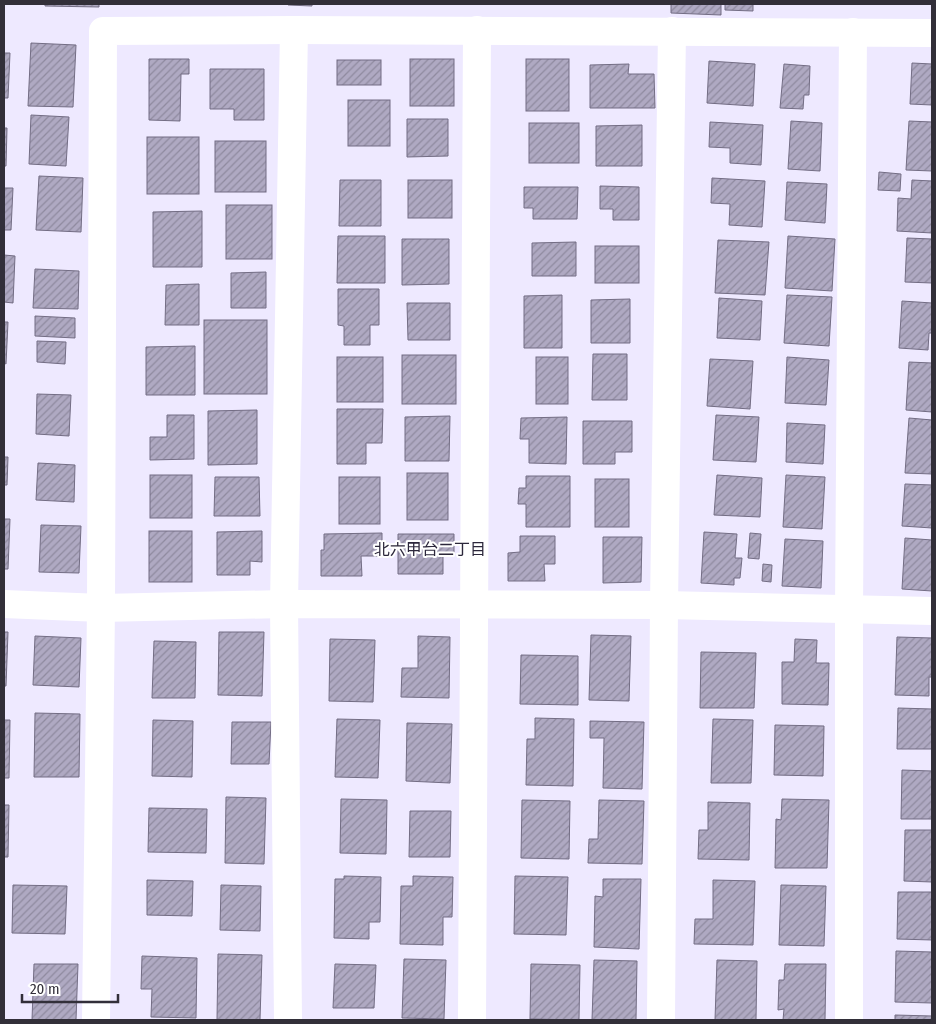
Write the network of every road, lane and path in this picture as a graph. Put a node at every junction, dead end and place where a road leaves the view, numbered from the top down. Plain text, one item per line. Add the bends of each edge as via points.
1 (294, 30) junction
2 (477, 30) junction
3 (672, 32) junction
4 (853, 32) junction
5 (932, 33) edge
6 (4, 604) edge
7 (284, 604) junction
8 (474, 605) junction
9 (664, 605) junction
10 (101, 608) junction
11 (848, 610) junction
12 (932, 611) edge
13 (96, 1020) edge
14 (288, 1020) edge
15 (472, 1020) edge
16 (661, 1020) edge
17 (849, 1020) edge

1 - 2 street
1 - 7 street
1 - 10 street via 103,31
2 - 3 street
2 - 8 street
3 - 4 street
3 - 9 street
4 - 5 street
4 - 11 street
6 - 10 street
7 - 8 street
7 - 10 street
7 - 14 street
8 - 9 street
8 - 15 street
9 - 11 street
9 - 16 street
10 - 13 street
11 - 12 street
11 - 17 street

